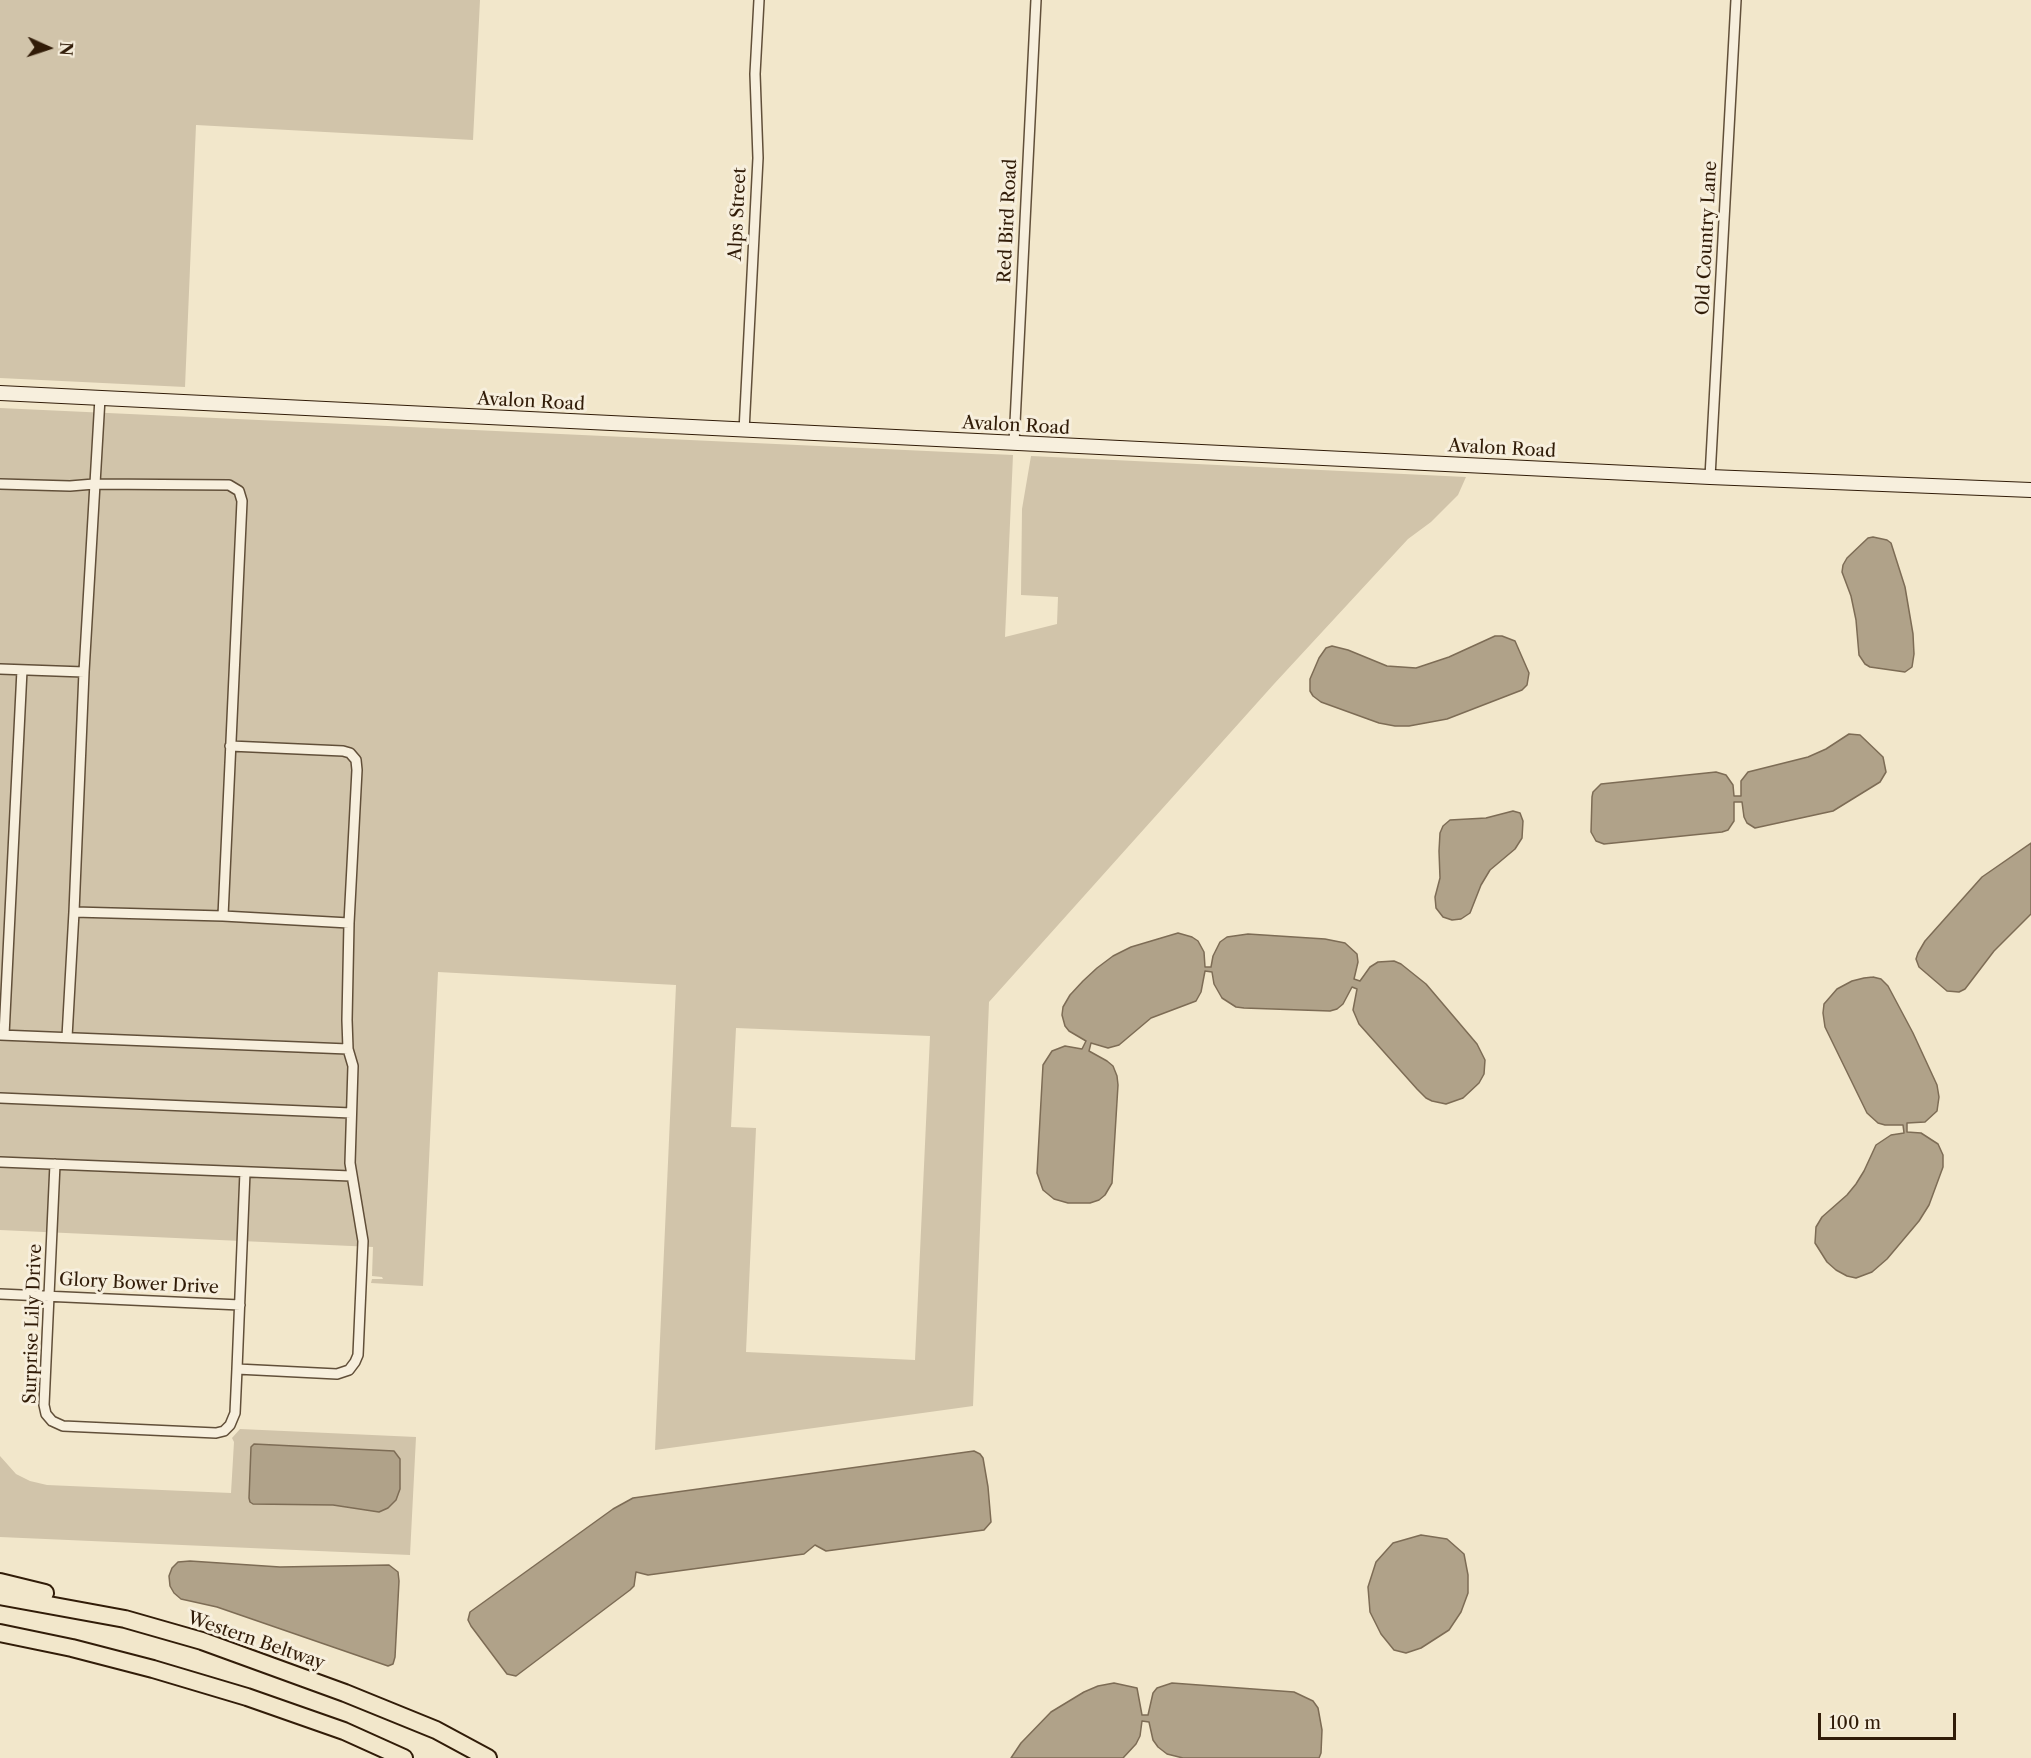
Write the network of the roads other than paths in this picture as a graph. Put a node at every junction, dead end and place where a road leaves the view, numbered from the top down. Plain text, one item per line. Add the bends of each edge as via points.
1 (759, 0) edge
2 (1036, 0) edge
3 (1736, 0) edge
4 (0, 393) edge
5 (100, 398) junction
6 (744, 430) junction
7 (1014, 443) junction
8 (1710, 477) junction
9 (0, 484) edge
10 (94, 484) junction
11 (2031, 490) edge
12 (0, 669) edge
13 (22, 670) junction
14 (84, 672) junction
15 (230, 746) junction
16 (74, 912) junction
17 (224, 916) junction
18 (349, 923) junction
19 (2, 1035) edge
20 (67, 1037) junction
21 (348, 1049) junction
22 (0, 1098) edge
23 (351, 1113) junction
24 (0, 1162) edge
25 (56, 1164) junction
26 (245, 1172) junction
27 (351, 1176) junction
28 (0, 1294) edge
29 (50, 1296) junction
30 (240, 1305) junction
31 (237, 1369) junction
32 (0, 1582) edge
33 (0, 1596) edge
34 (125, 1619) junction
35 (0, 1633) edge
36 (0, 1643) edge
37 (72, 1648) junction
38 (404, 1758) edge
39 (488, 1758) edge

1 - 6 street, Alps Street via 755,74 758,158
2 - 7 street, Red Bird Road
3 - 8 street, Old Country Lane
4 - 5 main road, Avalon Road
5 - 6 main road, Avalon Road
5 - 10 street
6 - 7 main road, Avalon Road
7 - 8 main road, Avalon Road
8 - 11 main road, Avalon Road
9 - 10 street
10 - 14 street
10 - 15 street via 229,485 239,492 242,501
12 - 13 street
13 - 14 street
13 - 19 street
14 - 16 street
15 - 17 street
15 - 18 street via 343,751 356,760
16 - 17 street
16 - 20 street
17 - 18 street
18 - 21 street
19 - 20 street
20 - 21 street
21 - 23 street via 353,1066
22 - 23 street
23 - 27 street
24 - 25 street
25 - 26 street
25 - 29 street, Surprise Lily Drive
26 - 27 street
26 - 30 street
27 - 31 street via 363,1241 358,1354 348,1370 337,1374
28 - 29 street, Glory Bower Drive
29 - 30 street, Glory Bower Drive
29 - 31 street, Surprise Lily Drive via 44,1405 52,1421 63,1426 224,1431 235,1413
30 - 31 street
32 - 34 highway
33 - 34 highway, Western Beltway
34 - 39 highway, Western Beltway via 202,1641 345,1693 436,1730
35 - 37 highway
36 - 37 highway
37 - 38 highway via 247,1697 344,1731

